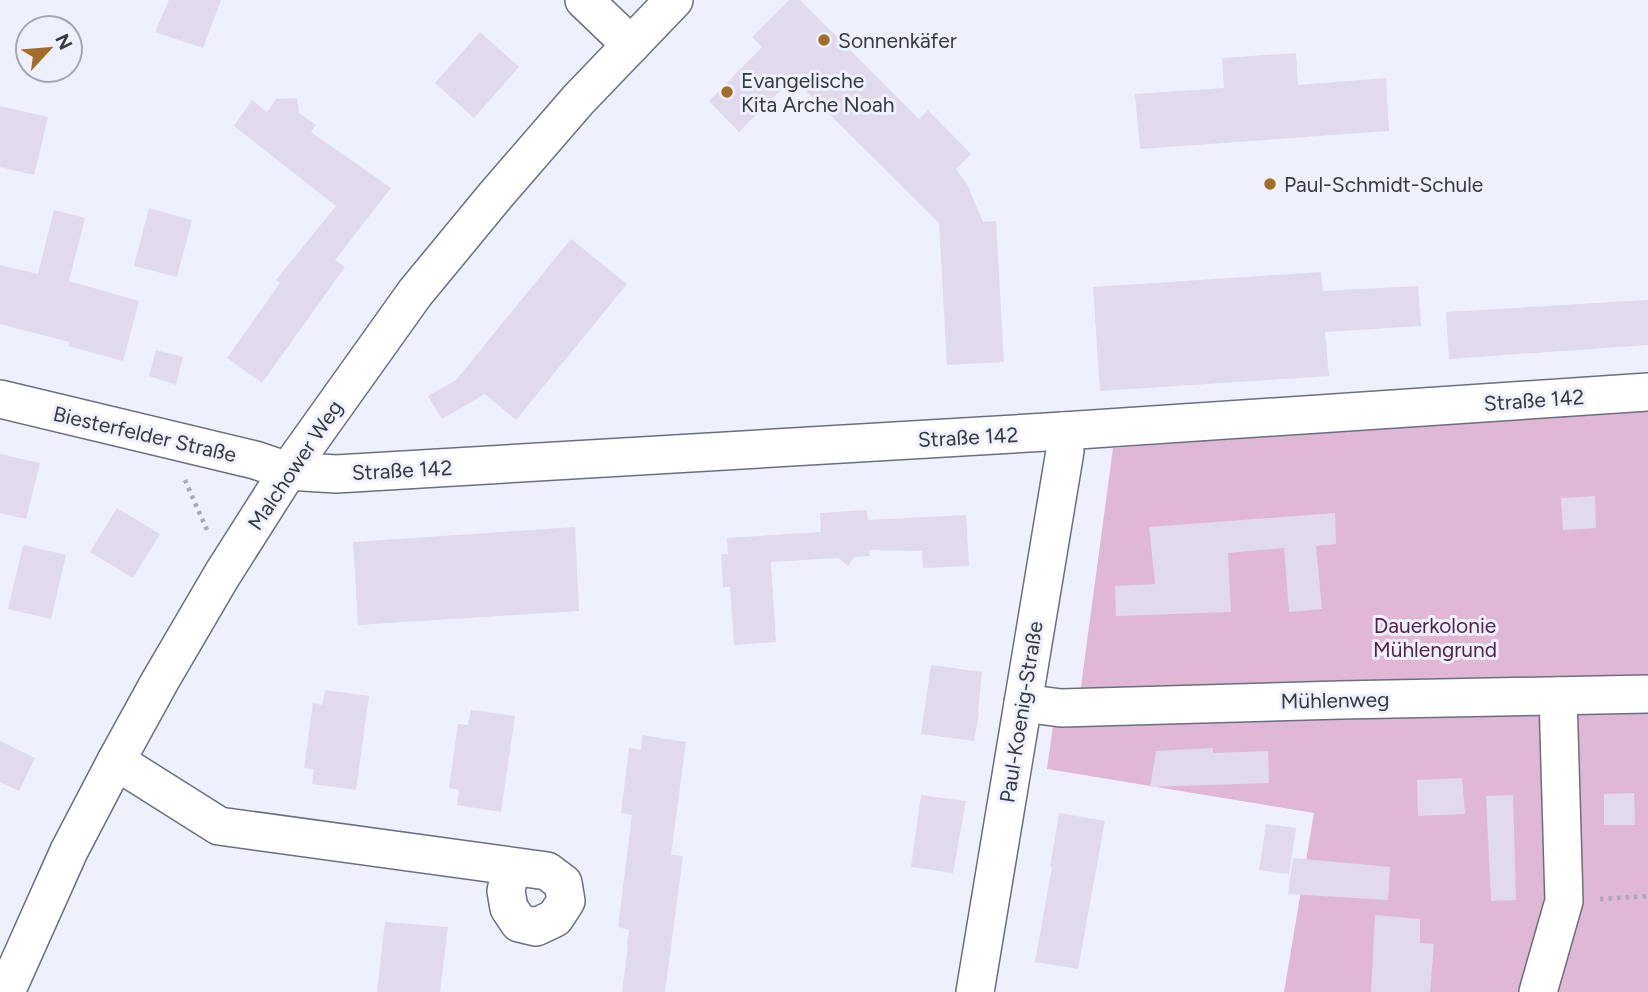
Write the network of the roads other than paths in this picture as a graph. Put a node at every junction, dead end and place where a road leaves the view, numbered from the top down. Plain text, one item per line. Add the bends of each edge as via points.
1 (584, 0) edge
2 (674, 0) edge
3 (631, 45) junction
4 (1648, 392) edge
5 (0, 399) edge
6 (1063, 431) junction
7 (288, 471) junction
8 (1648, 694) edge
9 (1558, 696) junction
10 (1023, 703) junction
11 (116, 761) junction
12 (511, 867) dead end
13 (6, 992) edge
14 (975, 992) edge
15 (1538, 992) edge

1 - 3 street
2 - 3 street, Malchower Weg
3 - 7 street, Malchower Weg via 518,168 415,293
4 - 6 street, Straße 142
5 - 7 street, Biesterfelder Straße
6 - 7 street, Straße 142 via 356,473
6 - 10 street, Paul-Koenig-Straße via 1065,451
7 - 11 street, Malchower Weg via 215,586
8 - 9 street, Mühlenweg
9 - 10 street, Mühlenweg via 1061,708
9 - 15 street via 1564,901
10 - 14 street, Paul-Koenig-Straße
11 - 12 street via 219,826
11 - 13 street, Malchower Weg via 69,851

